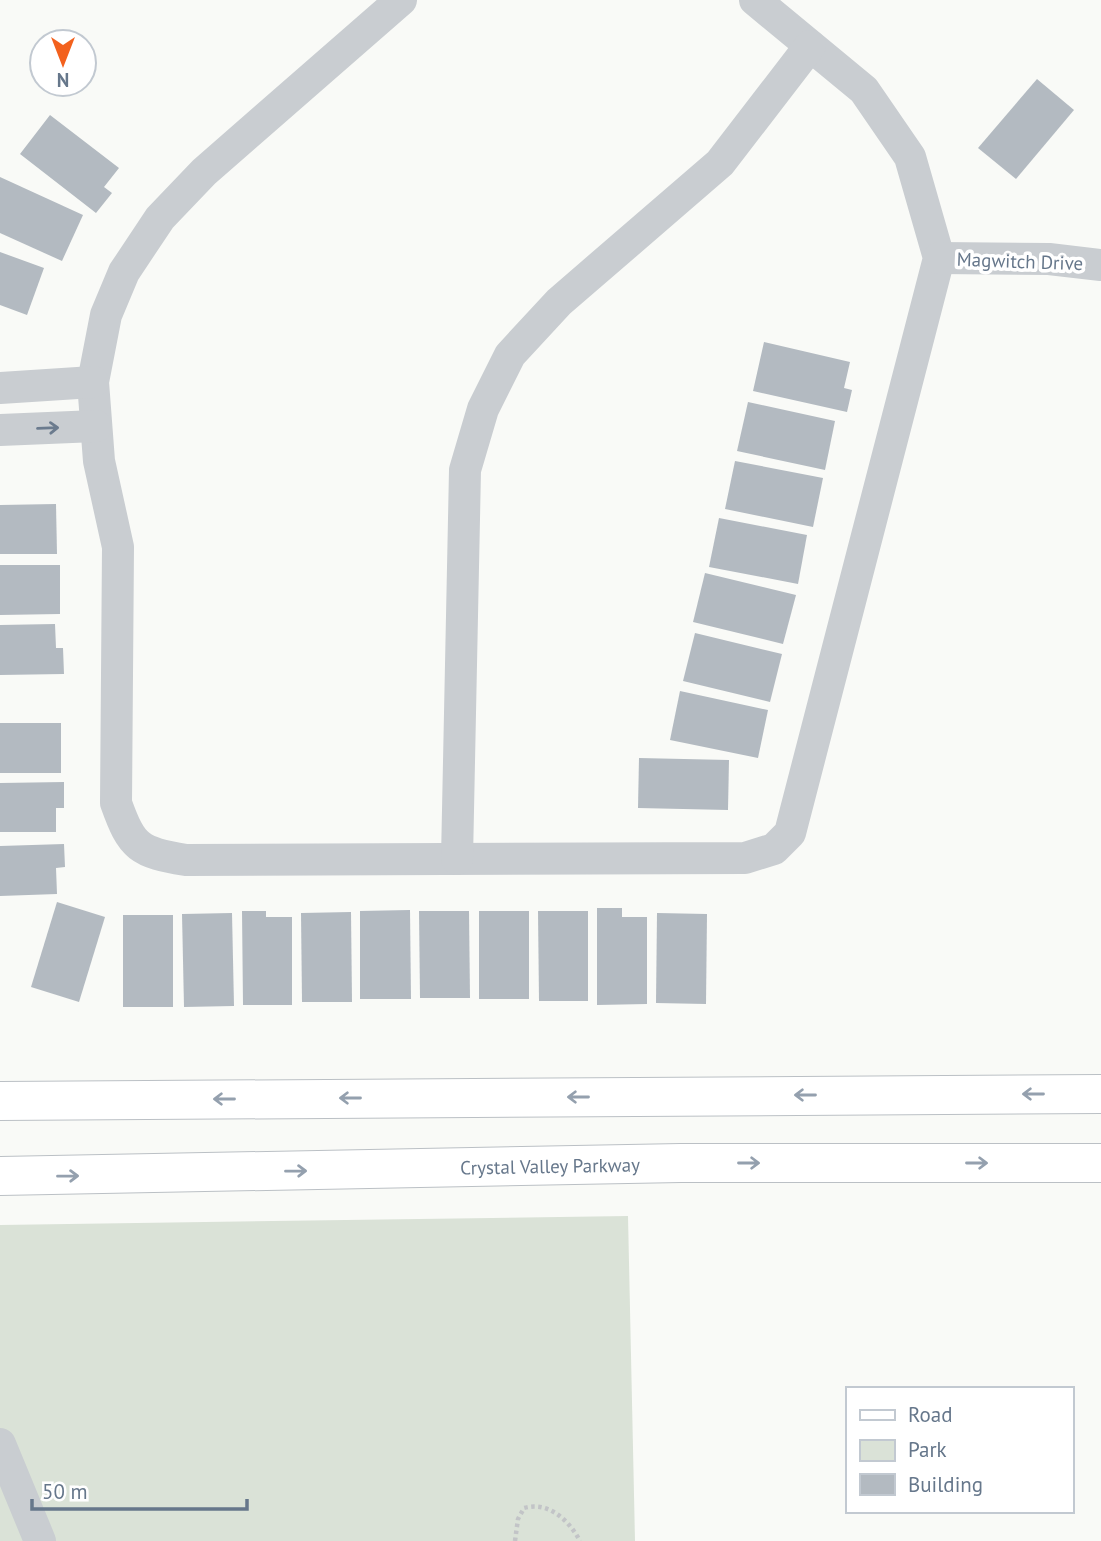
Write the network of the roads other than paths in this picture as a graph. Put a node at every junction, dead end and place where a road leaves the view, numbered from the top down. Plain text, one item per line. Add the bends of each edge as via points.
1 (401, 0) edge
2 (755, 0) edge
3 (810, 46) junction
4 (939, 258) junction
5 (1101, 265) edge
6 (93, 382) junction
7 (0, 388) edge
8 (96, 426) junction
9 (0, 430) edge
10 (457, 859) junction
11 (1101, 1094) edge
12 (0, 1101) edge
13 (1101, 1163) edge
14 (0, 1176) edge
15 (0, 1444) edge
16 (40, 1541) edge

1 - 6 street via 204,172 160,218 124,272 106,315
2 - 3 street
3 - 4 street via 864,90 909,157
3 - 10 street via 720,163 559,302 510,355 483,409 465,470
4 - 5 street, Magwitch Drive via 1049,259
4 - 10 street via 790,833 774,849 745,858
6 - 7 street
6 - 8 street
9 -> 8 street
8 - 10 street via 118,547 116,803 127,834 152,854 187,860
11 -> 12 main road
14 -> 13 main road, Crystal Valley Parkway via 667,1164
15 - 16 street

